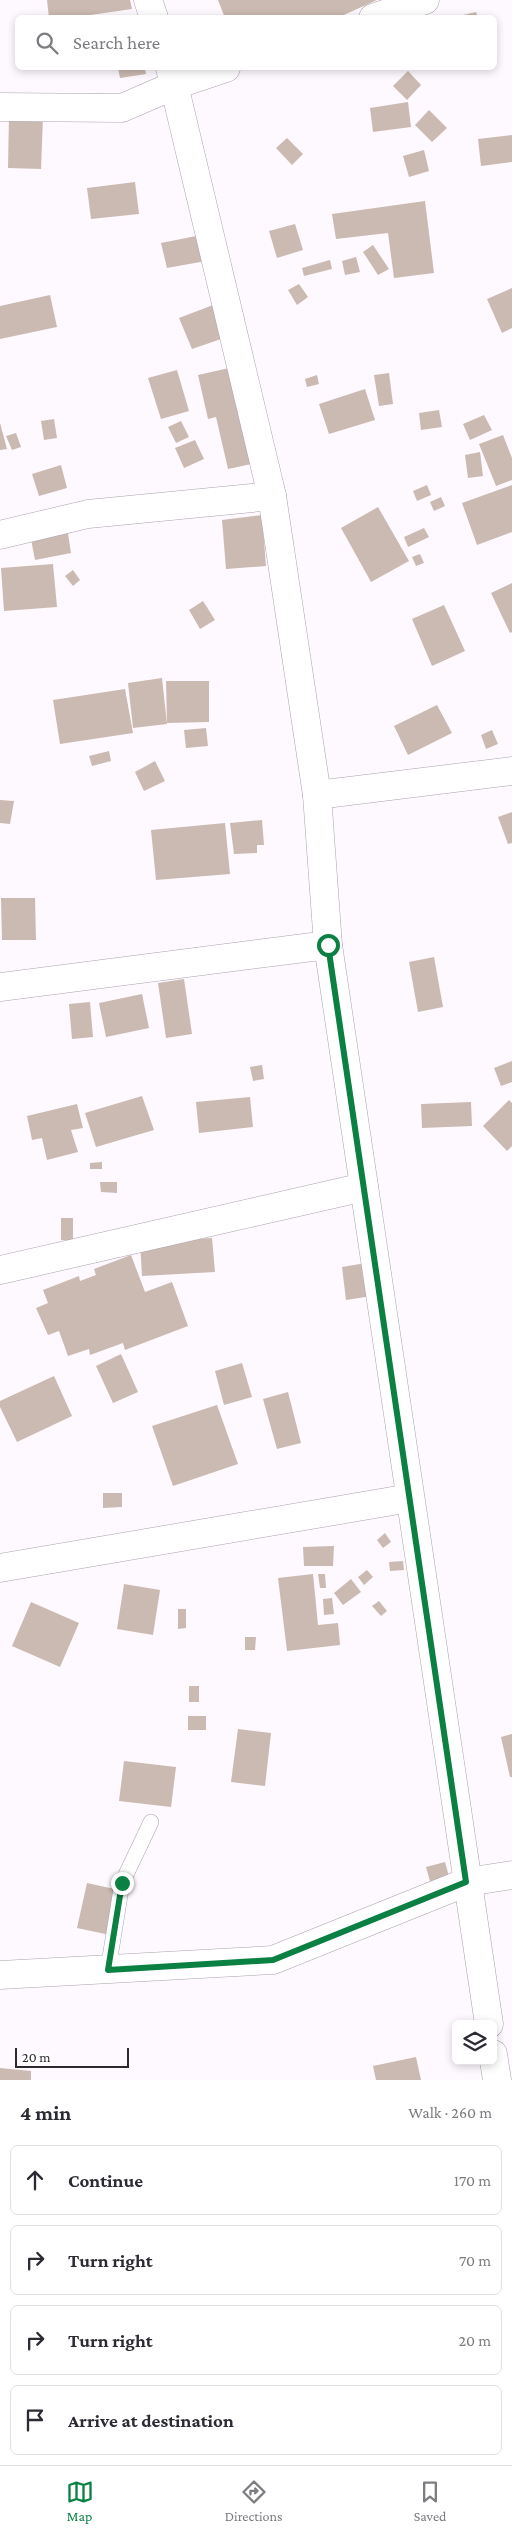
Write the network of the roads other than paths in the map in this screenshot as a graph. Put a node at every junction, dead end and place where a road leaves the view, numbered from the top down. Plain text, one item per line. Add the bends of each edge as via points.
1 (148, 0) edge
2 (425, 0) edge
3 (153, 15) edge
4 (382, 15) edge
5 (212, 70) edge
6 (172, 76) edge
7 (0, 107) edge
8 (272, 496) junction
9 (0, 534) edge
10 (512, 771) edge
11 (317, 795) junction
12 (328, 945) junction
13 (0, 987) edge
14 (364, 1187) junction
15 (0, 1270) edge
16 (410, 1498) junction
17 (0, 1568) edge
18 (151, 1822) dead end
19 (512, 1875) edge
20 (466, 1882) junction
21 (108, 1970) junction
22 (0, 1976) edge
23 (488, 2020) edge
24 (495, 2065) edge
25 (497, 2080) edge

1 - 3 street
2 - 4 street
5 - 6 street
6 - 7 street via 122,108
6 - 8 street
8 - 9 street via 88,514
8 - 11 street
10 - 11 street
11 - 12 street
12 - 13 street
12 - 14 street
14 - 15 street
14 - 16 street
16 - 17 street
16 - 20 street
18 - 21 lane via 122,1883
19 - 20 street
20 - 21 street via 273,1960
20 - 23 street
21 - 22 street
24 - 25 street

